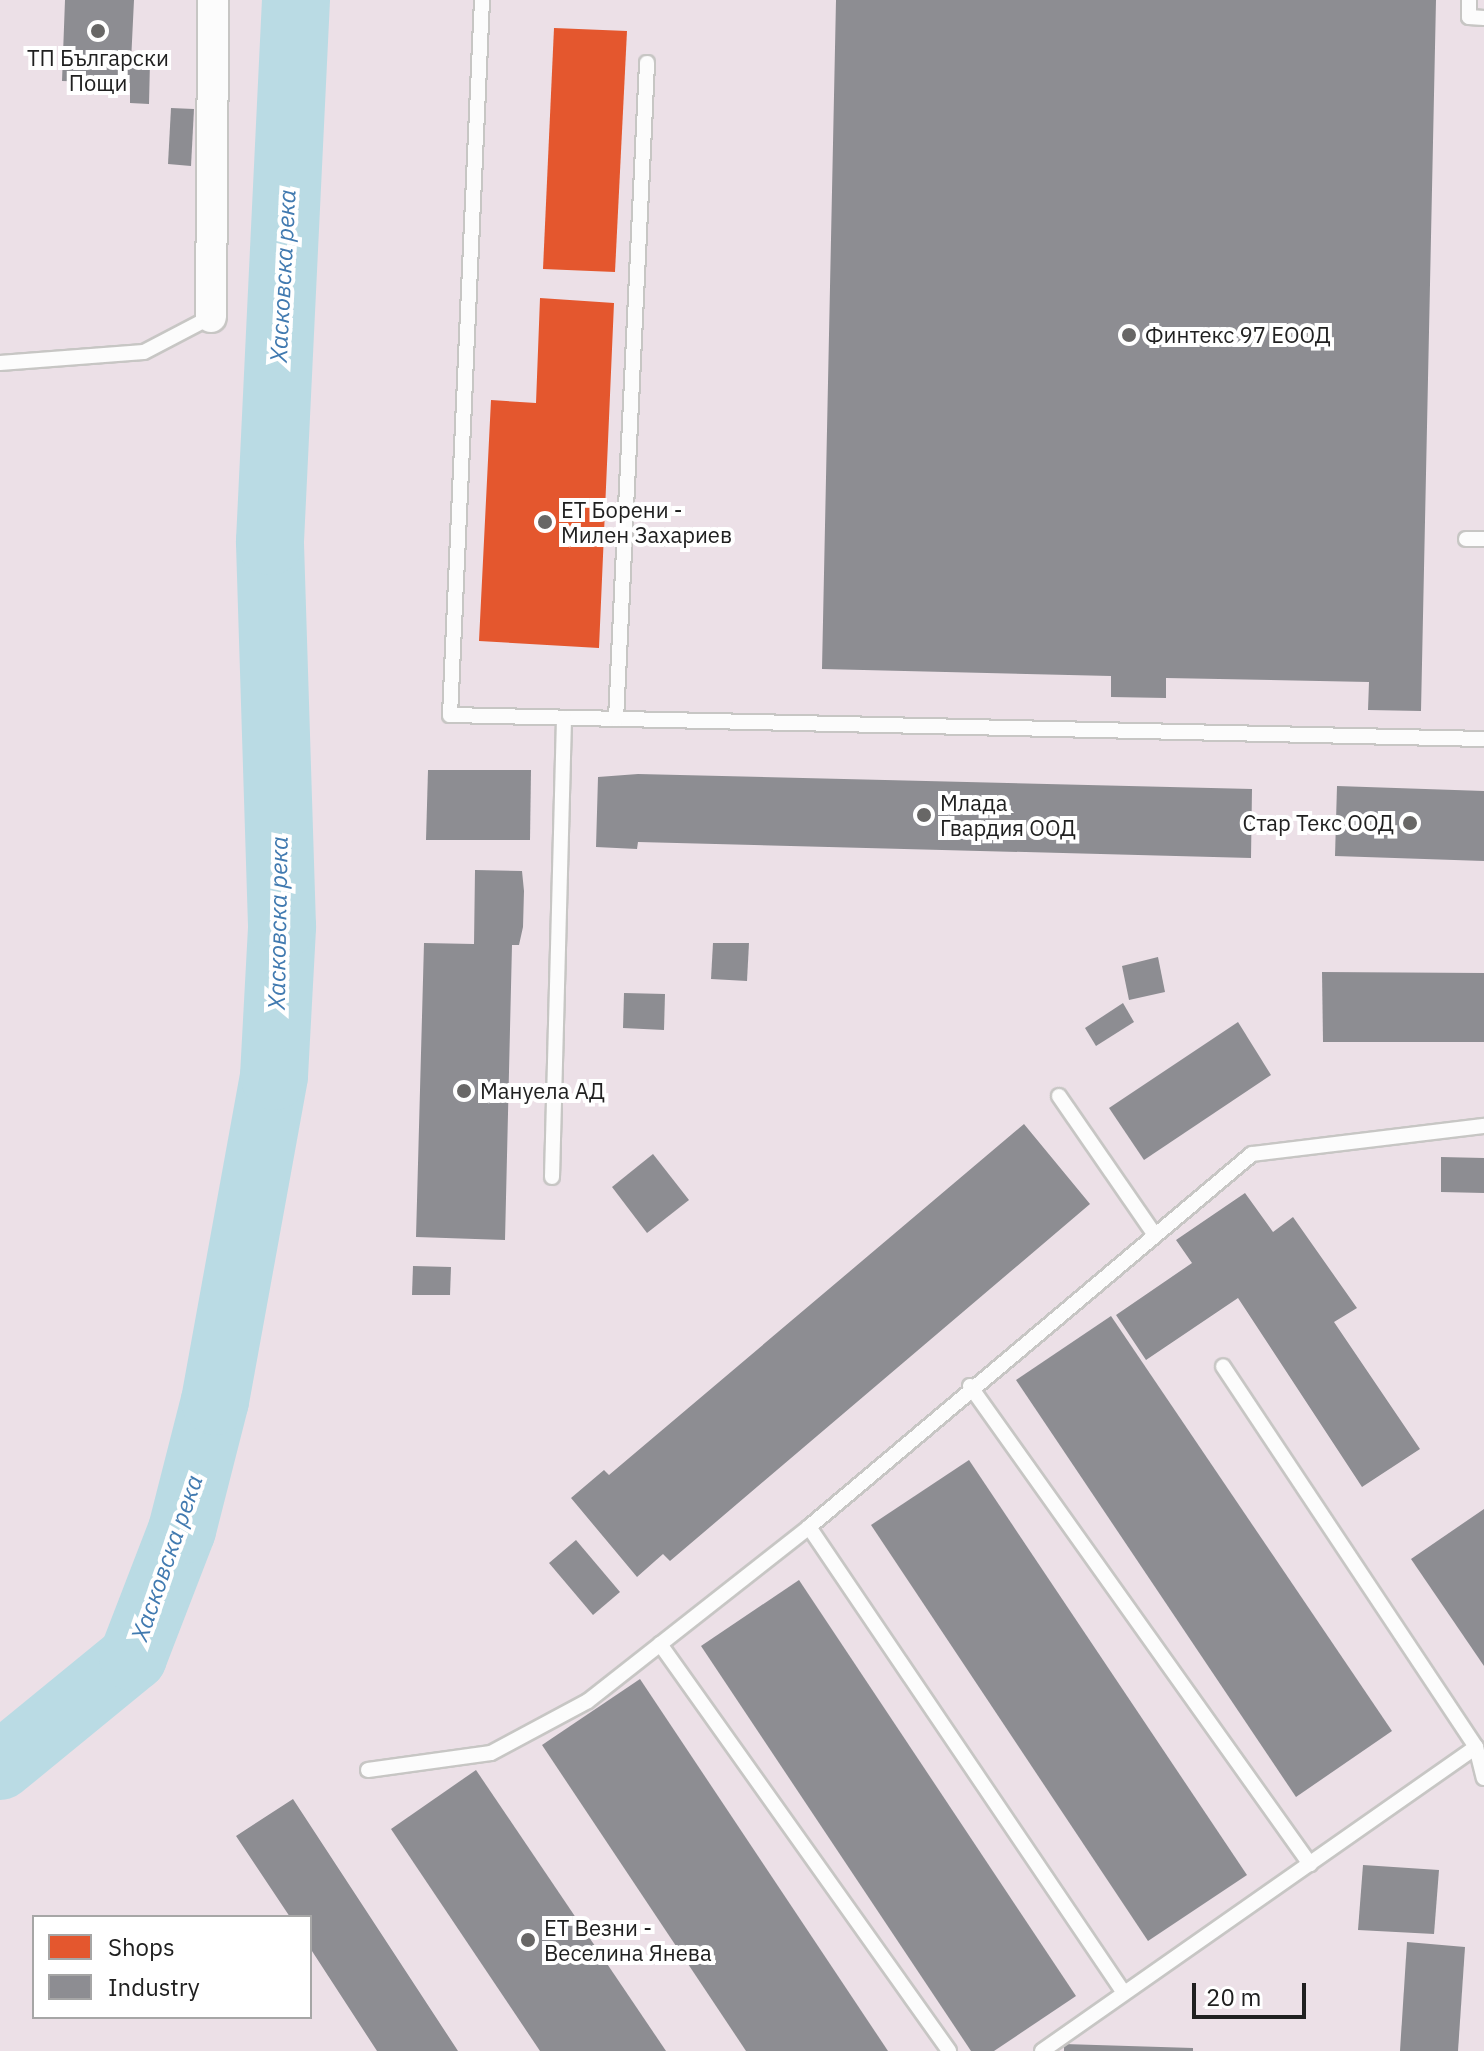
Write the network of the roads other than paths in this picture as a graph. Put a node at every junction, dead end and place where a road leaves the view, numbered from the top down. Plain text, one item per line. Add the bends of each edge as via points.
1 (213, 0) edge
2 (482, 0) edge
3 (1469, 0) edge
4 (1484, 18) edge
5 (647, 63) dead end
6 (211, 317) joint
7 (0, 363) edge
8 (1466, 539) dead end
9 (1484, 539) edge
10 (564, 718) junction
11 (616, 719) junction
12 (1484, 739) edge
13 (1059, 1096) dead end
14 (1484, 1126) edge
15 (552, 1177) dead end
16 (1152, 1231) junction
17 (1223, 1366) dead end
18 (970, 1386) junction
19 (809, 1527) junction
20 (660, 1644) junction
21 (1476, 1747) junction
22 (368, 1770) dead end
23 (1484, 1778) edge
24 (1310, 1864) junction
25 (1124, 1993) junction
26 (949, 2051) edge
27 (1042, 2051) edge

1 - 6 street
2 - 10 lane via 450,715
3 - 4 lane via 1469,17
5 - 11 lane
6 - 7 lane via 144,352
8 - 9 lane
10 - 11 lane
10 - 15 lane
11 - 12 lane
13 - 16 lane
14 - 16 lane via 1252,1154
16 - 18 lane
17 - 21 lane
18 - 19 lane
18 - 24 lane
19 - 20 lane
19 - 25 lane
20 - 22 lane via 588,1701 491,1753
20 - 26 lane
21 - 23 lane
21 - 24 lane
24 - 25 lane
25 - 27 lane

